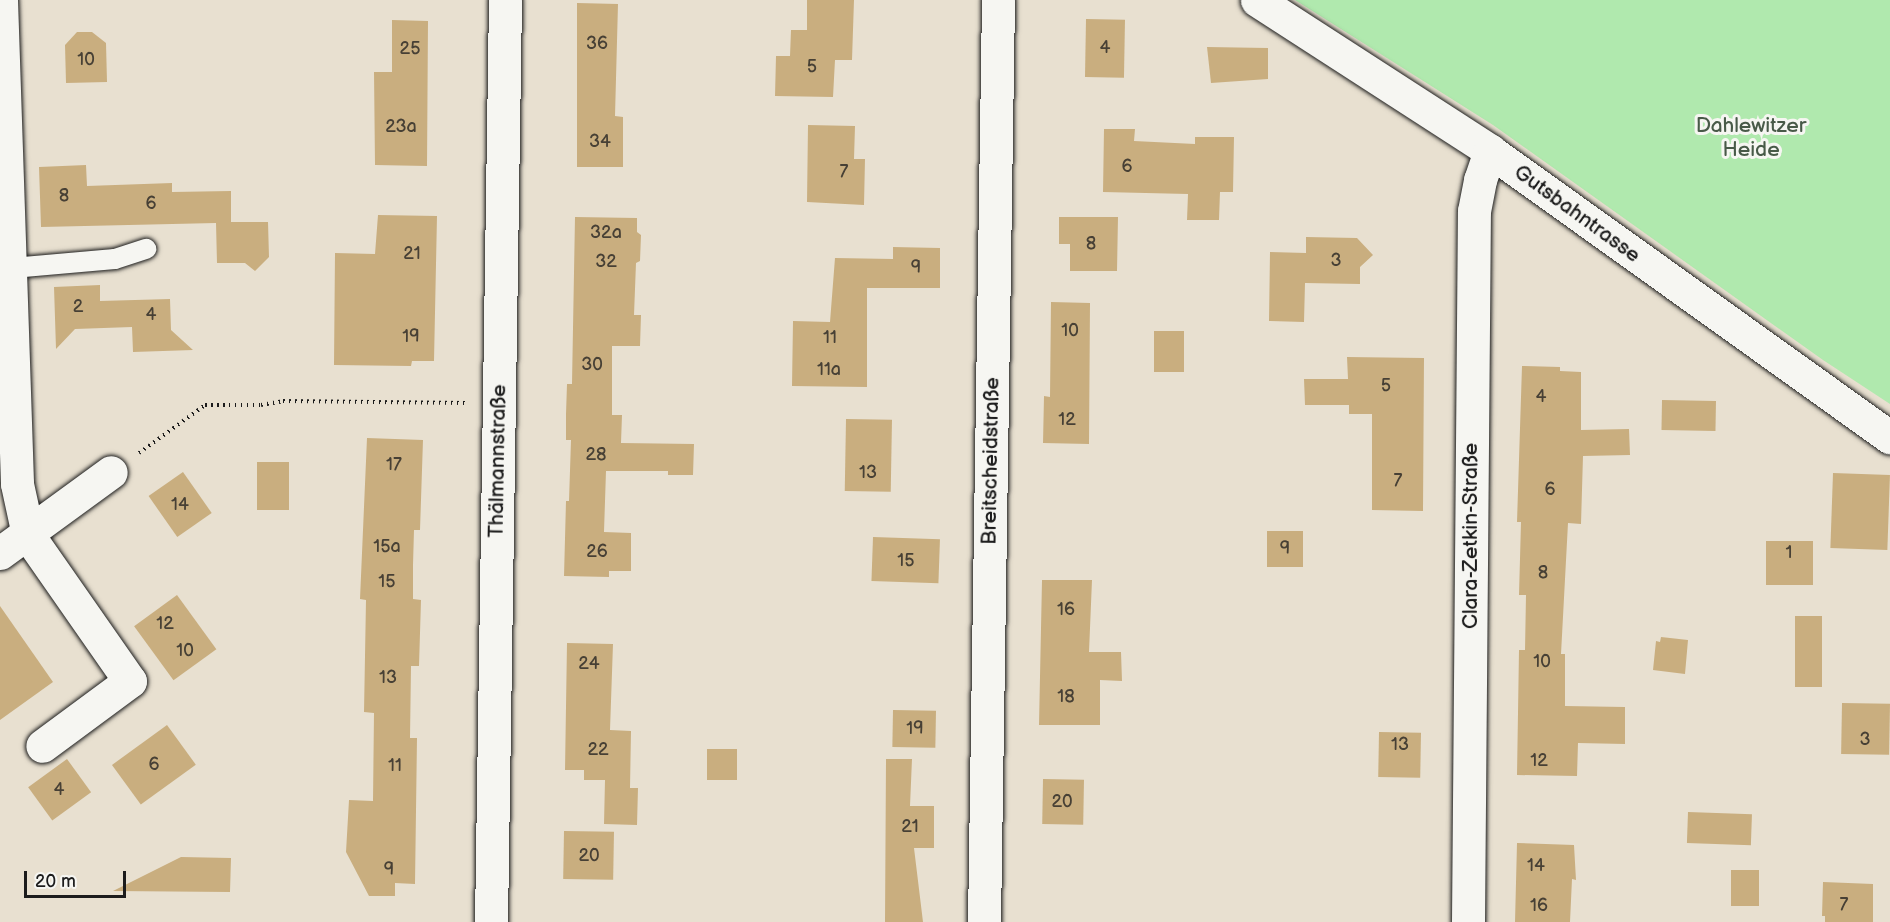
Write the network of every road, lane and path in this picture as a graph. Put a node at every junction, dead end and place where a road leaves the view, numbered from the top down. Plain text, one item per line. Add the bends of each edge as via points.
1 (1, 0) edge
2 (505, 0) edge
3 (998, 0) edge
4 (1257, 0) edge
5 (1490, 151) junction
6 (146, 249) dead end
7 (4, 269) edge
8 (499, 402) junction
9 (1890, 437) edge
10 (111, 472) joint
11 (28, 535) junction
12 (0, 553) edge
13 (42, 746) dead end
14 (491, 922) edge
15 (984, 922) edge
16 (1468, 922) edge

1 - 7 street
2 - 8 street, Thälmannstraße
3 - 15 street, Breitscheidstraße
4 - 5 street, Gutsbahntrasse
5 - 9 street, Gutsbahntrasse
5 - 16 street, Clara-Zetkin-Straße via 1474,211
6 - 7 lane via 115,259
7 - 11 street via 17,484
8 - 10 path via 283,401 205,405
8 - 14 street, Thälmannstraße
10 - 11 street
11 - 12 street
11 - 13 street via 130,681

